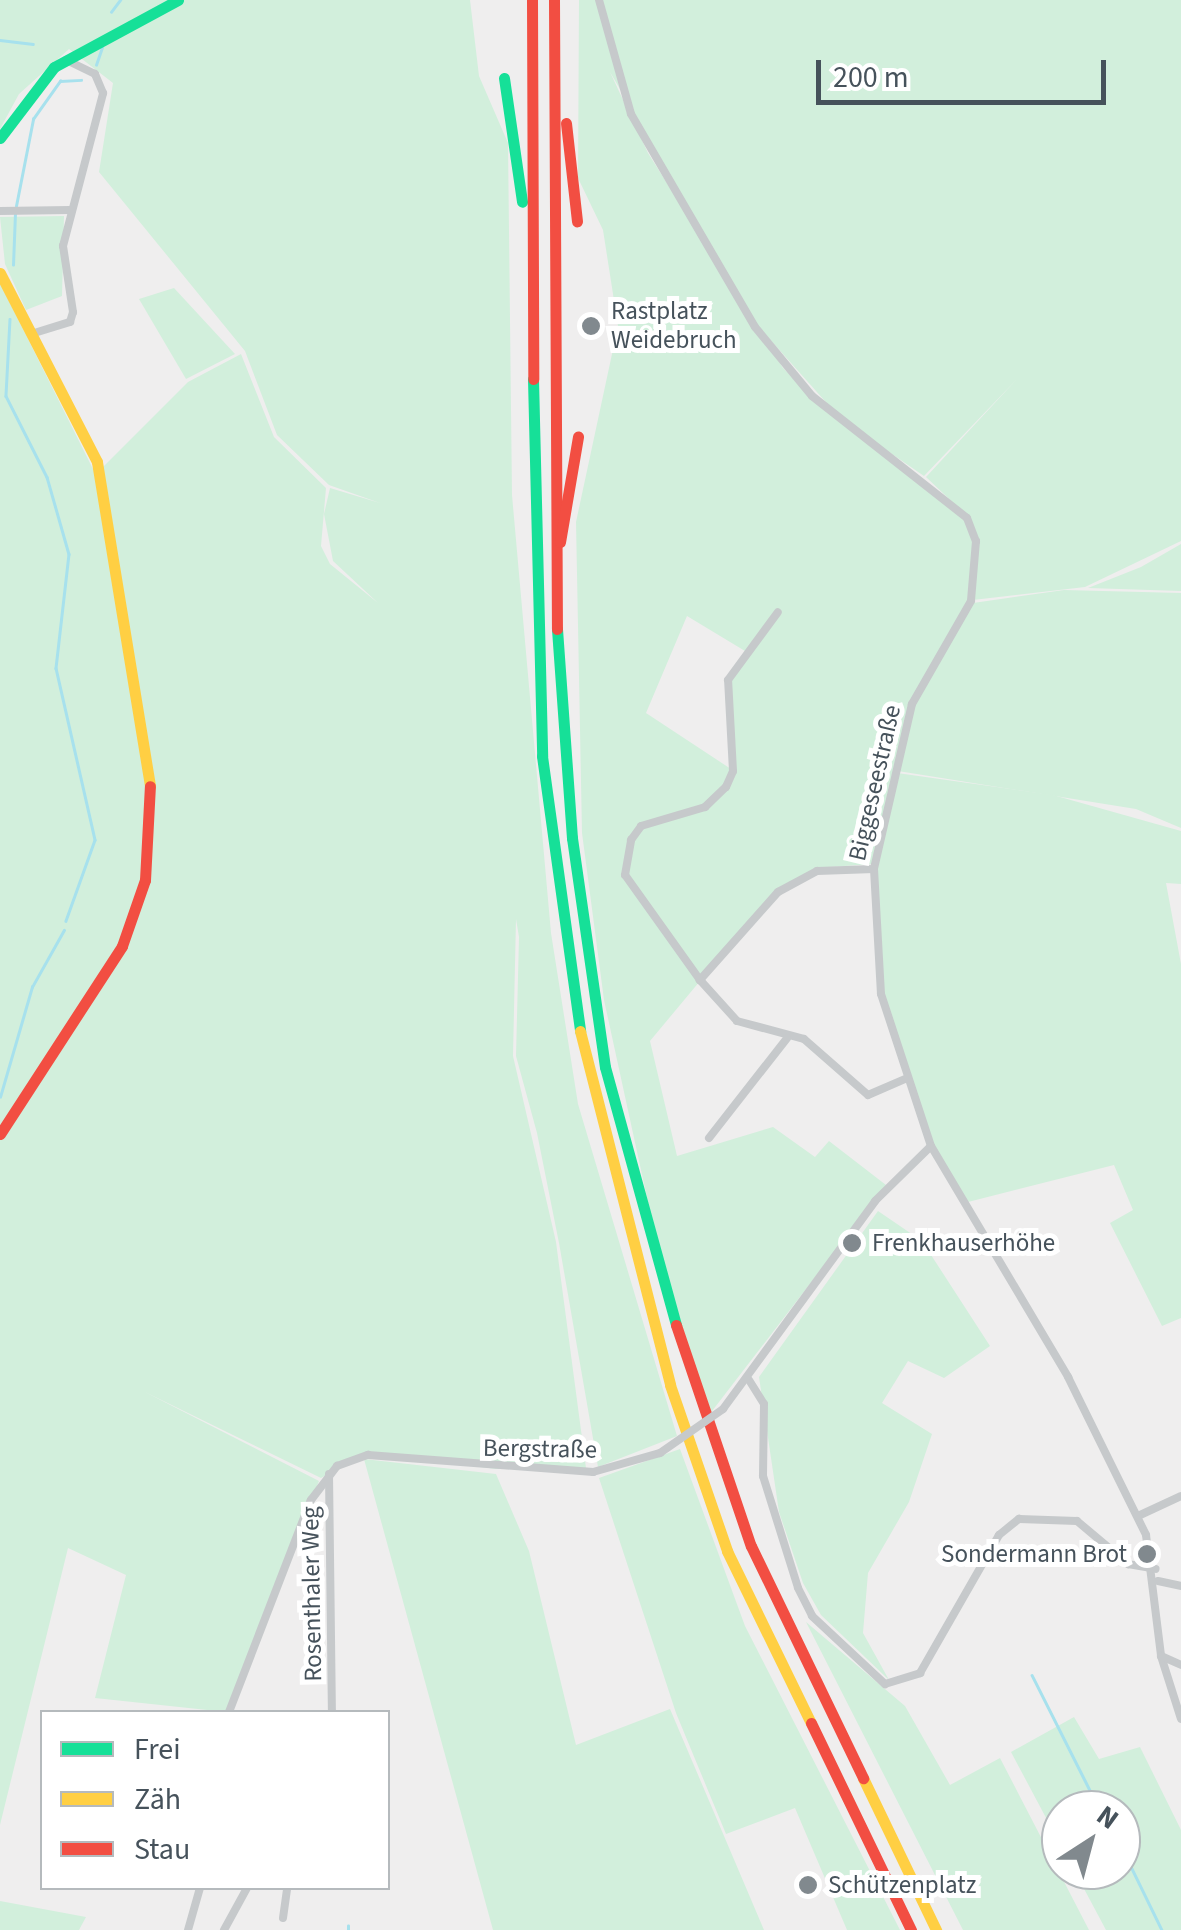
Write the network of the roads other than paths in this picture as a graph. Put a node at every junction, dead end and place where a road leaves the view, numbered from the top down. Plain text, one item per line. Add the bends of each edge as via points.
1 (178, 0) edge
2 (532, 0) edge
3 (554, 0) edge
4 (599, 0) edge
5 (60, 63) junction
6 (504, 78) dead end
7 (556, 86) junction
8 (0, 138) edge
9 (70, 210) junction
10 (0, 212) edge
11 (577, 221) dead end
12 (529, 236) junction
13 (0, 273) edge
14 (31, 334) junction
15 (578, 437) dead end
16 (553, 575) junction
17 (778, 612) dead end
18 (874, 869) junction
19 (700, 980) junction
20 (787, 1038) junction
21 (905, 1079) junction
22 (0, 1134) edge
23 (709, 1138) dead end
24 (931, 1146) junction
25 (749, 1380) junction
26 (329, 1474) junction
27 (1181, 1496) edge
28 (1138, 1516) junction
29 (1156, 1569) junction
30 (1158, 1581) junction
31 (1181, 1586) edge
32 (1161, 1656) junction
33 (1181, 1665) edge
34 (230, 1710) edge
35 (332, 1710) edge
36 (1181, 1719) edge
37 (199, 1890) edge
38 (246, 1890) edge
39 (286, 1890) edge
40 (283, 1918) dead end
41 (188, 1930) edge
42 (224, 1930) edge
43 (912, 1930) edge
44 (936, 1930) edge

1 - 5 main road
2 - 12 main road
3 - 7 main road
4 - 18 street, Biggeseestraße via 631,114 756,327 812,396 924,477 967,518 976,541 971,601 912,704
5 - 8 main road
5 - 9 street via 103,87
6 - 12 main road
7 - 11 main road
7 - 16 main road
9 - 10 street
9 - 14 street via 63,246 70,322
12 - 43 main road via 526,432 542,756 586,1074 670,1385 727,1551
13 - 14 main road
14 - 22 main road via 102,480 154,812 145,880 122,946
15 - 16 main road
16 - 44 main road via 572,838 605,1067 648,1241 751,1546
17 - 19 street via 728,680 734,770 726,786 705,808 641,826 631,840 626,875
18 - 19 street via 817,871 778,892
18 - 21 street, Biggeseestraße via 881,994
19 - 20 street via 737,1021
20 - 21 street via 804,1039 868,1096
20 - 23 street
21 - 24 street, Biggeseestraße
24 - 25 street, Bergstraße via 874,1201
24 - 28 street, Biggeseestraße via 1068,1377
25 - 26 street, Bergstraße, bridge via 723,1408 660,1453 617,1469 548,1474 368,1456
25 - 29 street via 764,1404 764,1476 798,1588 812,1616 885,1684 920,1673 999,1535 1019,1520 1078,1521 1128,1564
26 - 34 street
26 - 35 street, Rosenthaler Weg
27 - 28 street
28 - 29 street, Biggeseestraße
29 - 30 street, Biggeseestraße
30 - 31 street
30 - 32 street, Biggeseestraße
32 - 33 street
32 - 36 street, Biggeseestraße
37 - 41 street
38 - 42 street
39 - 40 street

